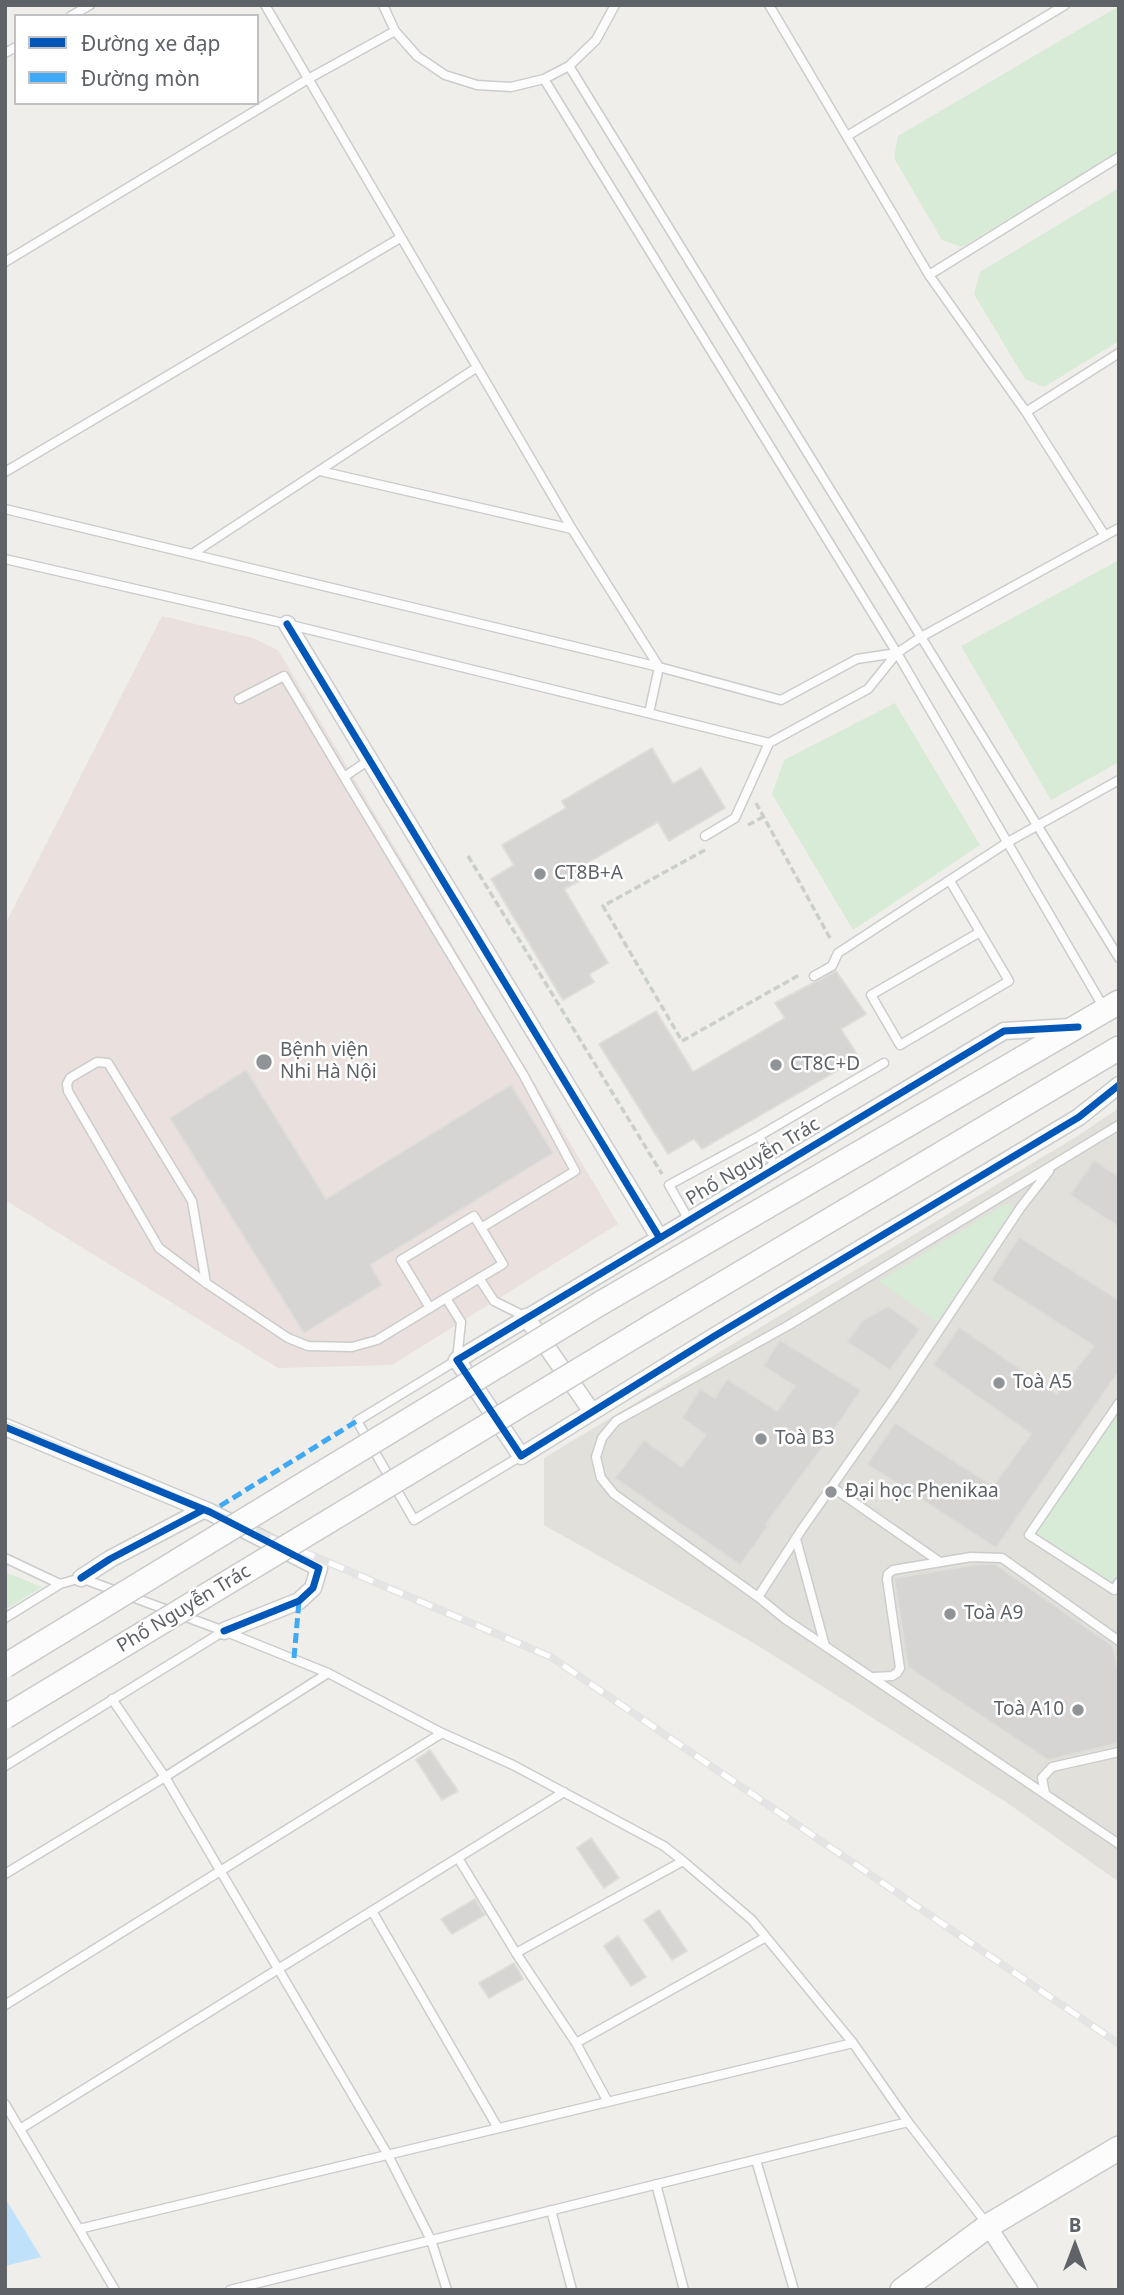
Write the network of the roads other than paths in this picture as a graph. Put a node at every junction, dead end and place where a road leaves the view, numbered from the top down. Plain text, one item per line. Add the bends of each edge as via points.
1 (90, 5) edge
2 (265, 5) edge
3 (383, 5) edge
4 (615, 5) edge
5 (769, 5) edge
6 (1065, 5) edge
7 (74, 14) edge
8 (395, 31) junction
9 (569, 66) junction
10 (308, 79) junction
11 (544, 79) junction
12 (847, 136) junction
13 (1119, 158) edge
14 (400, 238) junction
15 (5, 262) edge
16 (929, 275) junction
17 (1119, 353) edge
18 (476, 368) junction
19 (1026, 412) junction
20 (320, 471) junction
21 (5, 472) edge
22 (5, 509) edge
23 (1119, 528) edge
24 (572, 530) junction
25 (1105, 536) junction
26 (192, 554) junction
27 (5, 559) edge
28 (287, 624) junction
29 (921, 638) junction
30 (897, 653) junction
31 (659, 667) junction
32 (239, 699) dead end
33 (649, 713) junction
34 (769, 743) junction
35 (369, 760) junction
36 (344, 777) junction
37 (1119, 780) edge
38 (1037, 825) junction
39 (705, 836) dead end
40 (1009, 842) junction
41 (950, 881) junction
42 (980, 932) junction
43 (1119, 958) edge
44 (814, 976) dead end
45 (1112, 1006) edge
46 (1078, 1027) junction
47 (1119, 1048) edge
48 (884, 1063) dead end
49 (1119, 1086) edge
50 (1119, 1125) edge
51 (759, 1136) junction
52 (1053, 1166) junction
53 (775, 1167) junction
54 (689, 1220) junction
55 (481, 1228) junction
56 (659, 1237) junction
57 (479, 1278) junction
58 (206, 1283) junction
59 (446, 1298) junction
60 (430, 1308) junction
61 (526, 1317) junction
62 (457, 1360) junction
63 (1119, 1404) edge
64 (592, 1412) junction
65 (5, 1427) edge
66 (521, 1456) junction
67 (832, 1487) junction
68 (203, 1510) junction
69 (796, 1539) junction
70 (5, 1558) edge
71 (940, 1562) junction
72 (81, 1578) junction
73 (1119, 1582) edge
74 (60, 1584) junction
75 (758, 1597) junction
76 (5, 1618) edge
77 (225, 1631) junction
78 (1119, 1641) edge
79 (825, 1646) junction
80 (5, 1666) edge
81 (328, 1673) junction
82 (869, 1676) junction
83 (113, 1699) junction
84 (5, 1717) edge
85 (442, 1733) junction
86 (1119, 1752) edge
87 (5, 1766) edge
88 (165, 1777) junction
89 (564, 1792) junction
90 (1045, 1793) junction
91 (1119, 1844) edge
92 (458, 1858) junction
93 (683, 1861) junction
94 (221, 1872) junction
95 (5, 1874) edge
96 (372, 1911) junction
97 (766, 1937) junction
98 (516, 1953) junction
99 (278, 1969) junction
100 (5, 2005) edge
101 (576, 2043) junction
102 (853, 2043) junction
103 (608, 2102) junction
104 (5, 2104) edge
105 (908, 2122) junction
106 (498, 2128) junction
107 (20, 2129) junction
108 (1119, 2148) edge
109 (388, 2155) junction
110 (756, 2160) junction
111 (656, 2184) junction
112 (551, 2210) junction
113 (988, 2227) junction
114 (79, 2229) junction
115 (431, 2240) junction
116 (1029, 2289) edge
117 (115, 2290) edge
118 (230, 2290) edge
119 (447, 2290) edge
120 (572, 2290) edge
121 (684, 2290) edge
122 (794, 2290) edge
123 (902, 2290) edge

1 - 7 lane
2 - 10 lane
3 - 8 lane
4 - 9 lane via 597,40
5 - 12 lane
6 - 12 lane
8 - 10 lane
8 - 11 lane via 416,56 456,79 511,87
9 - 11 lane
9 - 29 lane
10 - 14 lane
10 - 15 lane
11 - 30 lane
12 - 16 lane
13 - 16 lane
14 - 18 lane
14 - 21 lane
16 - 19 lane
17 - 19 lane
18 - 20 lane
18 - 24 lane
19 - 25 lane
20 - 24 lane
20 - 26 lane
22 - 26 lane
23 - 25 lane
24 - 31 lane
25 - 29 lane
26 - 31 lane
27 - 28 lane
28 - 33 lane
28 - 35 street
29 - 30 lane
29 - 38 lane
30 - 31 lane via 857,659 781,700
30 - 34 lane via 868,688
30 - 40 lane
31 - 33 lane
32 - 36 lane via 284,676
33 - 34 lane
34 - 39 lane via 735,818
35 - 36 lane
35 - 56 street
36 - 55 lane via 524,1076 575,1171
37 - 38 lane
38 - 40 lane
38 - 43 lane
40 - 41 lane
40 - 45 lane
41 - 42 lane
41 - 44 lane via 838,953 832,966
42 - 42 lane via 870,995 900,1045 1009,981
45 - 46 main road, Phố Nguyễn Trác
46 - 53 street, Phố Nguyễn Trác via 1004,1031
46 - 80 main road, Phố Nguyễn Trác, bridge via 601,1303
47 - 84 main road, Phố Nguyễn Trác, bridge
48 - 51 lane
49 - 64 street via 1079,1116
50 - 52 lane
51 - 53 lane
51 - 54 lane via 668,1185
52 - 67 lane
52 - 75 lane via 789,1325 616,1421 602,1438 597,1467 606,1487
53 - 54 street, Phố Nguyễn Trác
54 - 56 street, Phố Nguyễn Trác
55 - 57 lane via 503,1264
55 - 60 lane via 474,1216 401,1260
56 - 61 street, Phố Nguyễn Trác
57 - 59 lane
57 - 61 lane via 494,1301
58 - 58 lane via 192,1200 114,1072 107,1063 97,1062 70,1078 68,1091 159,1248
58 - 60 lane via 288,1338 308,1346 352,1347 377,1340
59 - 60 lane
59 - 62 lane via 461,1322
61 - 62 street, Phố Nguyễn Trác
61 - 64 street
62 - 66 street
62 - 66 lane via 356,1422 414,1520
63 - 73 lane via 1029,1535 1114,1590
64 - 66 street
65 - 68 street
67 - 69 lane
67 - 71 lane
68 - 72 street
68 - 77 street via 319,1568 313,1588 299,1601
69 - 75 lane
69 - 79 lane
70 - 74 lane
71 - 78 lane via 977,1556 1002,1558
71 - 82 lane via 888,1574 900,1668 892,1676
72 - 74 lane
72 - 77 lane
74 - 76 lane
75 - 79 lane
77 - 81 lane
77 - 83 lane
79 - 82 lane
81 - 85 lane
81 - 88 lane
82 - 90 lane
83 - 87 lane
83 - 88 lane
85 - 89 lane
85 - 94 lane
86 - 90 lane via 1052,1767 1042,1778
88 - 94 lane
88 - 95 lane
89 - 92 lane
89 - 93 lane
90 - 91 lane
92 - 96 lane
92 - 98 lane
93 - 97 lane
93 - 98 lane
94 - 99 lane
94 - 100 lane
96 - 99 lane
96 - 106 lane
97 - 101 lane
97 - 102 lane
98 - 101 lane
99 - 107 lane
99 - 109 lane
101 - 103 lane
102 - 103 lane
102 - 105 lane
103 - 106 lane
104 - 107 lane
105 - 110 lane
105 - 113 lane
106 - 109 lane
107 - 114 lane
108 - 113 main road
109 - 114 lane
109 - 115 lane
110 - 111 lane
110 - 122 lane
111 - 112 lane
111 - 121 lane
112 - 115 lane
112 - 120 lane
113 - 116 street
113 - 123 main road
114 - 117 lane
115 - 118 lane
115 - 119 lane

